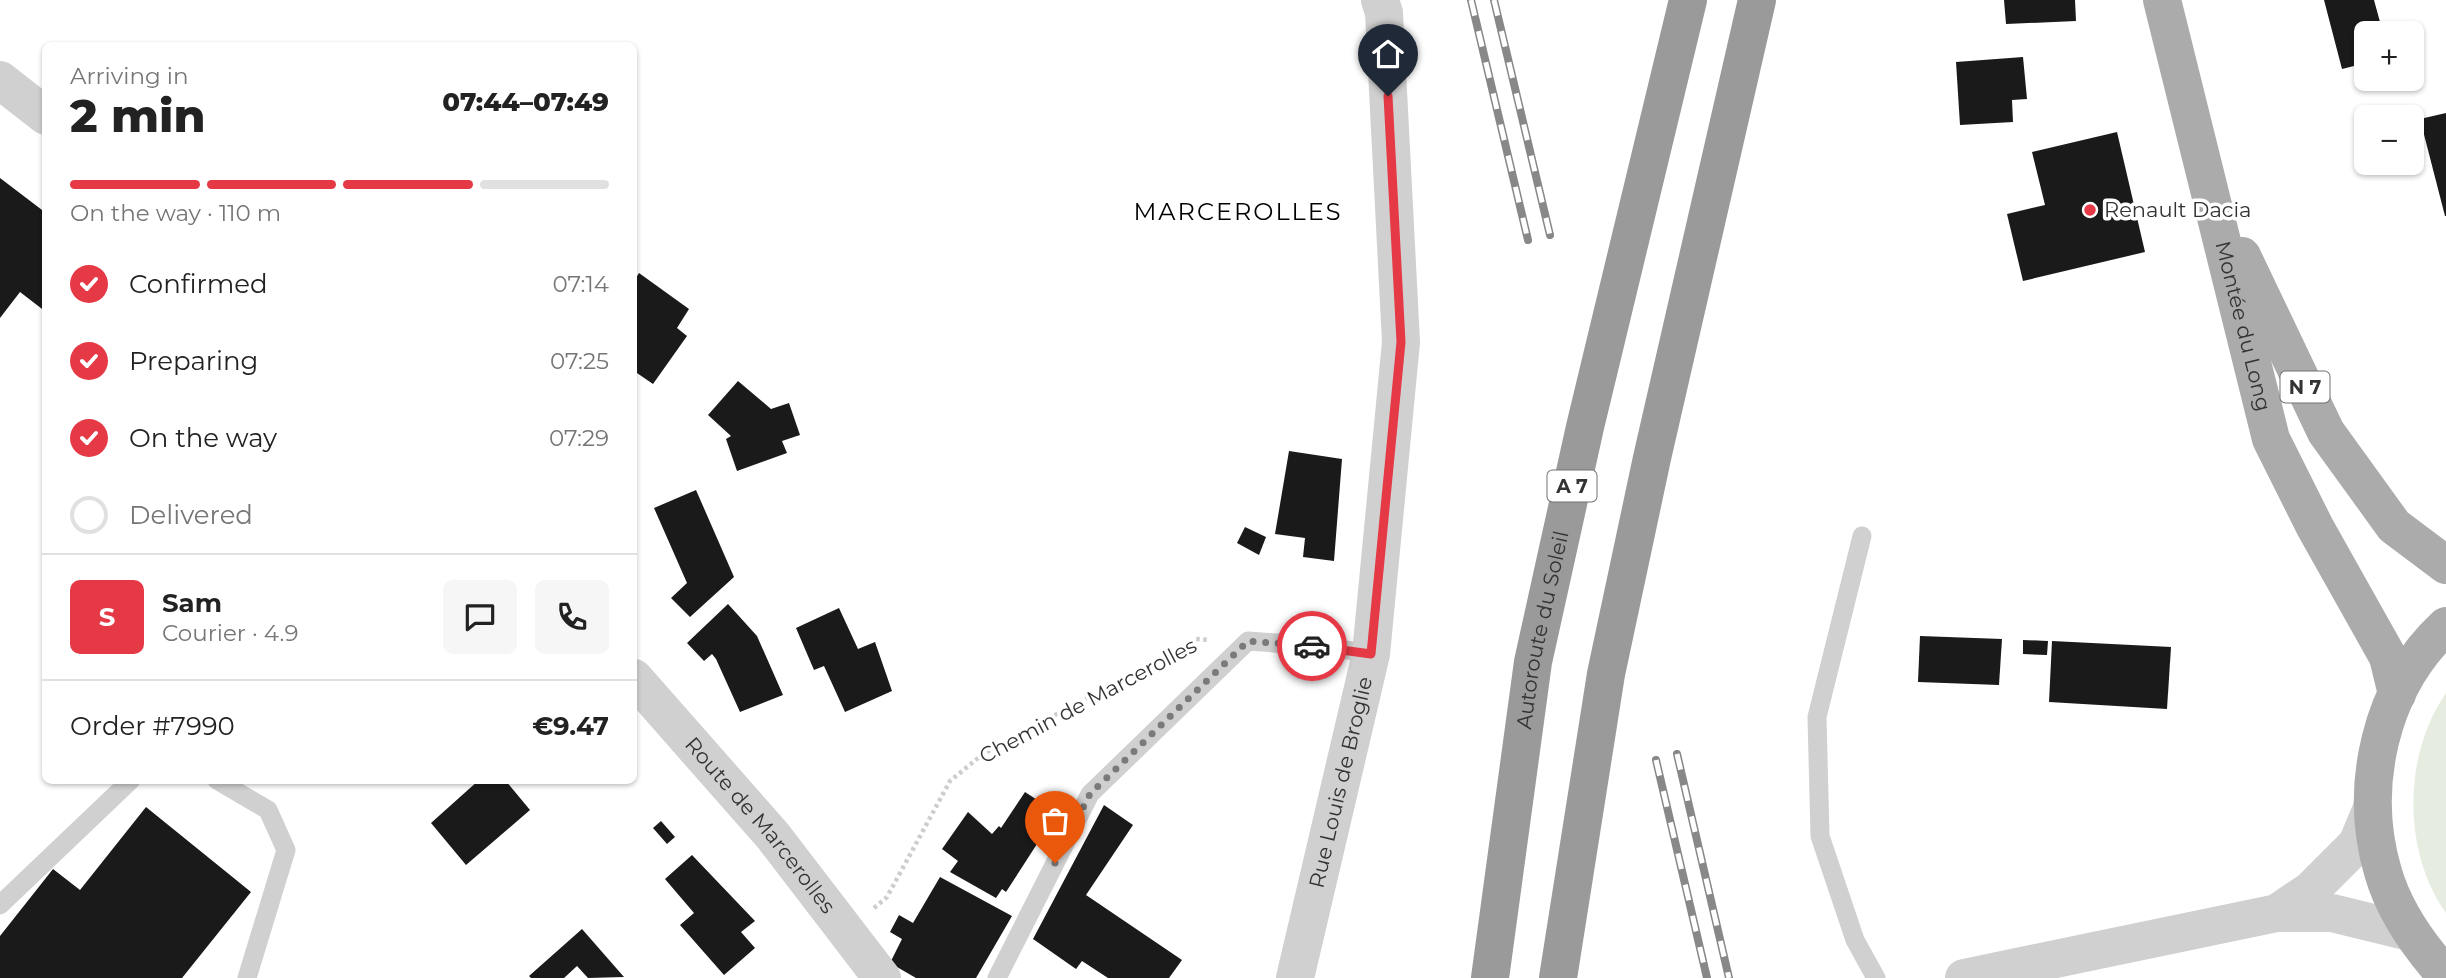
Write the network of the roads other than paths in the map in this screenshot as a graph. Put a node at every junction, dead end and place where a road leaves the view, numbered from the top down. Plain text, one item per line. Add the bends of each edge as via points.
1 (1380, 0) edge
2 (1688, 0) edge
3 (1757, 0) edge
4 (2162, 0) edge
5 (0, 80) edge
6 (42, 113) edge
7 (2205, 180) junction
8 (1862, 536) dead end
9 (2446, 565) edge
10 (2446, 626) edge
11 (1371, 654) junction
12 (637, 681) edge
13 (2397, 694) junction
14 (127, 784) edge
15 (224, 784) edge
16 (2372, 808) junction
17 (0, 905) edge
18 (2277, 913) junction
19 (2410, 932) junction
20 (2446, 976) edge
21 (247, 978) edge
22 (882, 978) edge
23 (997, 978) edge
24 (1295, 978) edge
25 (1490, 978) edge
26 (1558, 978) edge
27 (1876, 978) edge
28 (1964, 978) edge

1 - 11 street, Rue Louis de Broglie via 1401,342
2 - 25 highway, Autoroute du Soleil / A 7 via 1533,662
3 - 26 highway via 1606,674
4 - 7 main road, N 7
5 - 6 street
7 - 9 main road, Montée du Long / N 7 via 2326,432 2394,526
7 - 13 main road, Montée du Long / N 7 via 2271,439 2388,657
8 - 27 lane via 1817,717 1821,836 1855,940
10 - 13 main road via 2415,662
11 - 23 lane via 1248,641 1090,794
11 - 24 street, Rue Louis de Broglie
12 - 22 street, Route de Marcerolles via 773,836
13 - 16 main road via 2381,734
14 - 17 lane
15 - 21 lane via 268,810 286,850
16 - 18 street via 2357,844 2311,890
16 - 19 main road via 2383,873
18 - 19 street via 2332,913
18 - 28 street
19 - 20 main road

